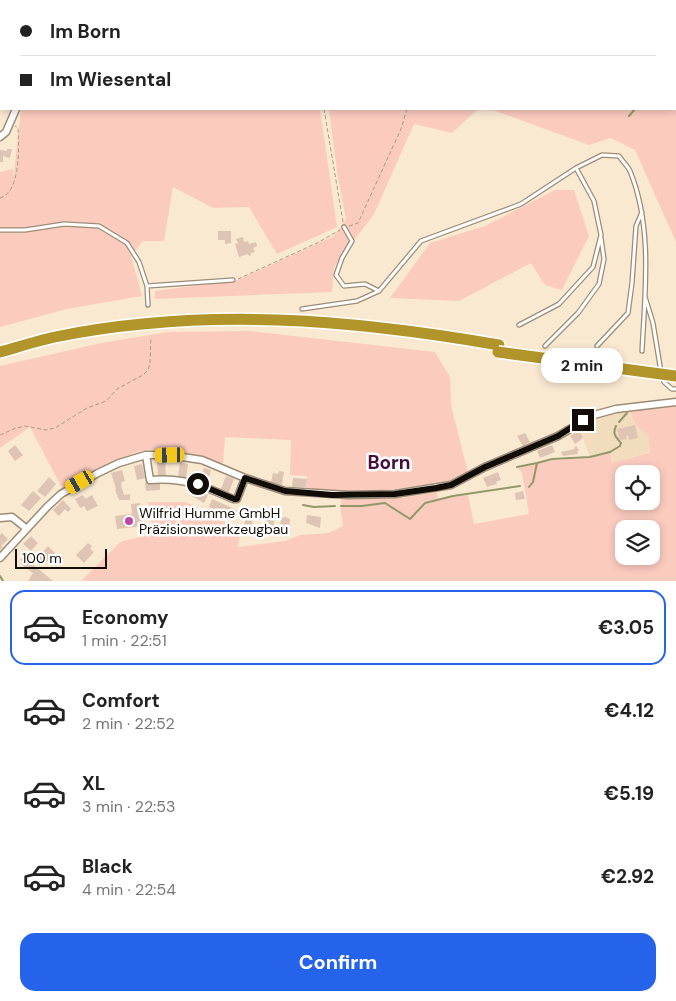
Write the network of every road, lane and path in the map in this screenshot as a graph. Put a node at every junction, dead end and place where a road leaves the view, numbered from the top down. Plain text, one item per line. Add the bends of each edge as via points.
1 (16, 110) edge
2 (324, 110) edge
3 (407, 110) edge
4 (10, 123) junction
5 (0, 137) edge
6 (576, 168) junction
7 (0, 198) edge
8 (642, 212) junction
9 (344, 227) junction
10 (0, 230) edge
11 (601, 235) junction
12 (233, 280) joint
13 (147, 286) junction
14 (379, 291) junction
15 (644, 295) junction
16 (148, 305) dead end
17 (302, 309) dead end
18 (519, 325) dead end
19 (151, 337) dead end
20 (545, 346) dead end
21 (597, 346) dead end
22 (499, 348) junction
23 (642, 351) dead end
24 (0, 352) edge
25 (0, 358) edge
26 (676, 371) edge
27 (676, 376) edge
28 (676, 389) edge
29 (676, 402) edge
30 (0, 435) edge
31 (146, 455) junction
32 (245, 478) junction
33 (0, 518) edge
34 (27, 530) junction
35 (0, 558) edge

1 - 4 street
2 - 9 path
3 - 9 path via 358,223
4 - 5 street
4 - 7 path via 18,128 19,152 14,186
6 - 8 lane via 602,155 618,156 630,170
6 - 11 lane via 594,201
6 - 14 lane via 521,204 421,241
8 - 15 lane via 646,267
8 - 21 lane via 636,226 628,313
9 - 12 path via 317,243
9 - 14 lane via 352,241 336,275 344,286 365,284
10 - 13 lane via 64,224 99,226 127,243 139,262
11 - 18 lane via 593,267 559,304
11 - 20 lane via 604,259 599,284 578,313
12 - 13 lane
13 - 16 lane
14 - 17 lane via 357,302
15 - 23 lane
15 - 28 lane via 664,382
19 - 30 path via 148,370 117,389 106,401 55,428 46,430 25,426
22 - 24 highway via 444,335 368,325 270,318 139,324 54,338
22 - 25 highway via 365,332 209,324 113,334
22 - 26 highway
22 - 27 highway, bridge
29 - 32 street via 594,415 558,436 451,485 436,488 395,494 332,495 285,491
31 - 32 street via 202,460
31 - 32 street via 150,480 185,480 237,499
31 - 34 street via 119,463 71,487
33 - 34 street via 12,517
34 - 35 street

